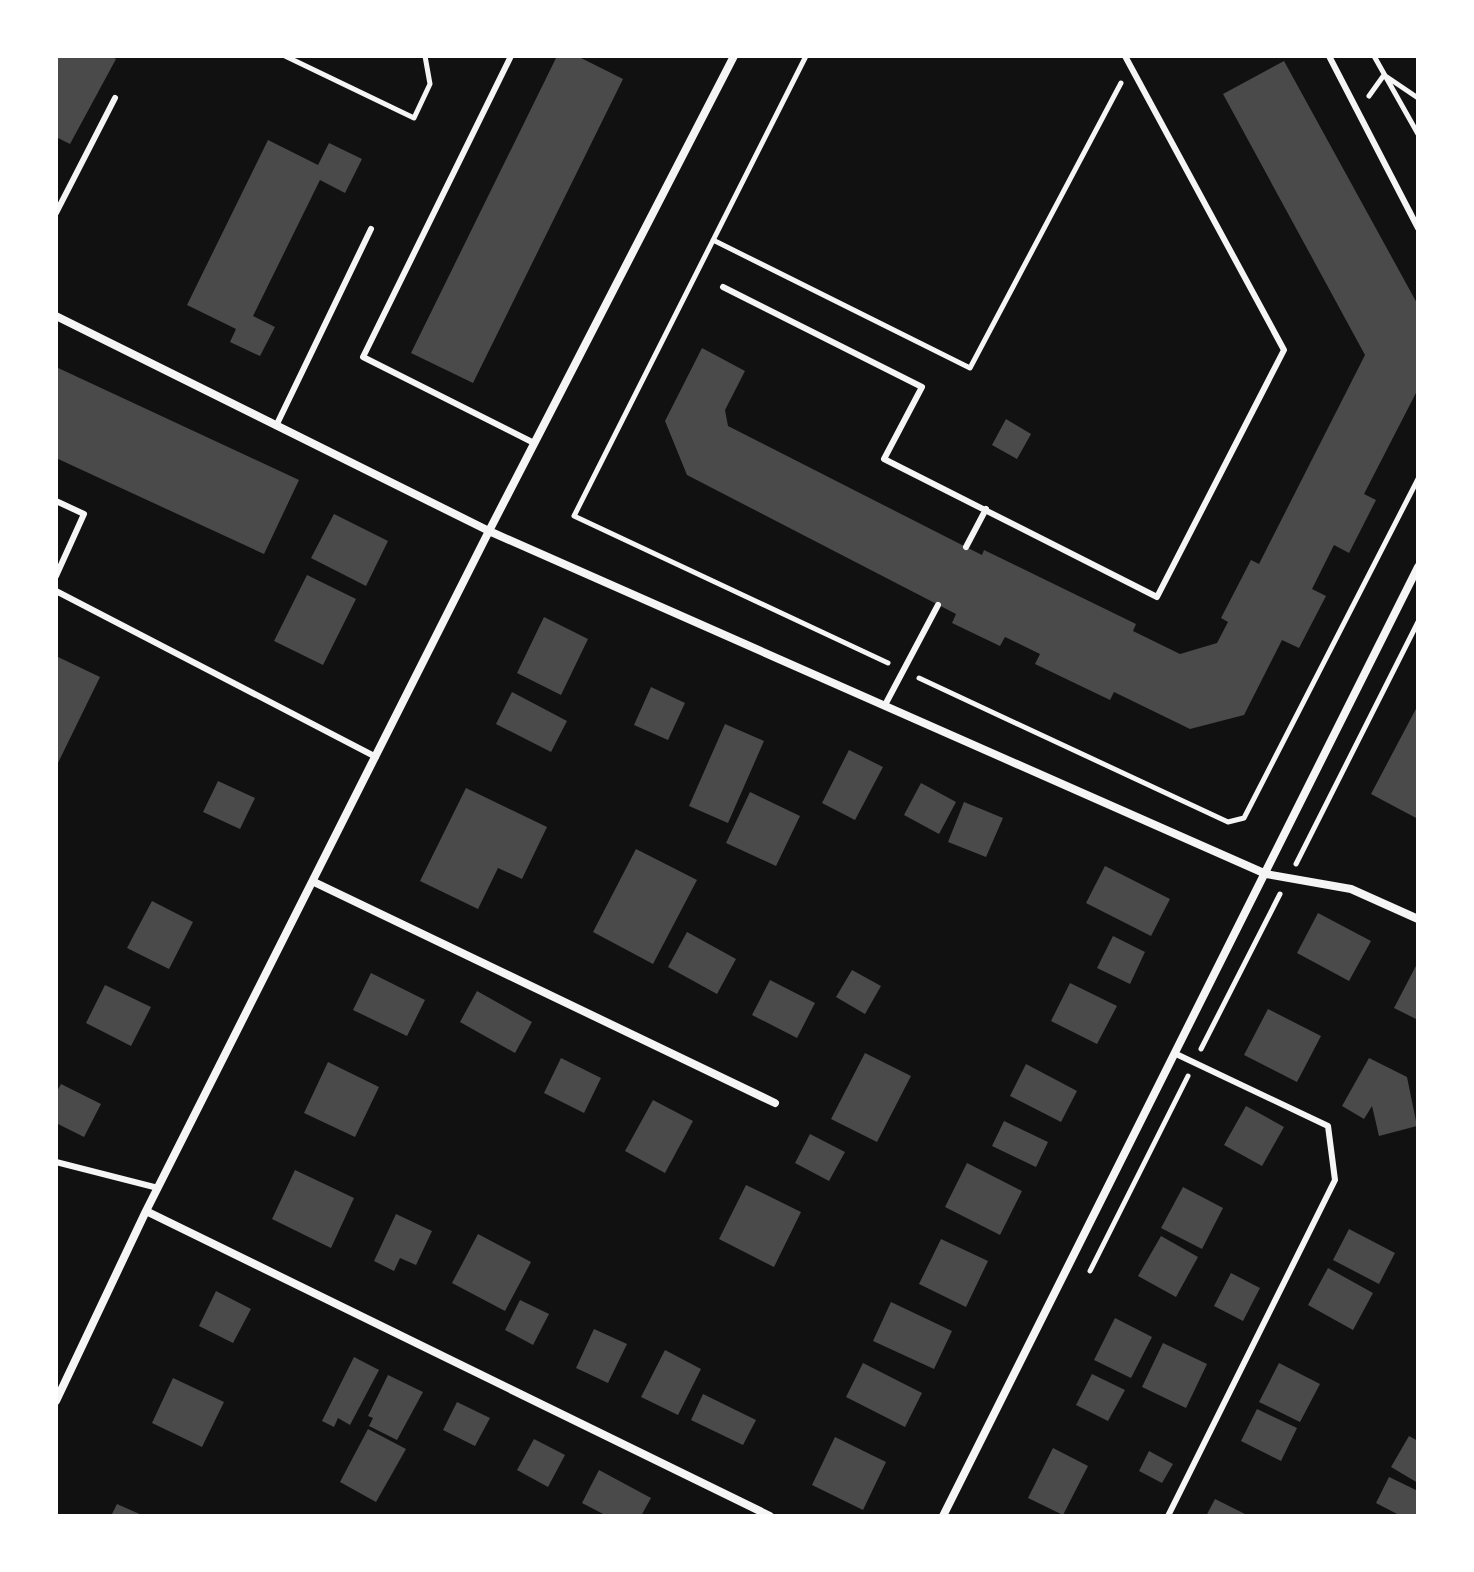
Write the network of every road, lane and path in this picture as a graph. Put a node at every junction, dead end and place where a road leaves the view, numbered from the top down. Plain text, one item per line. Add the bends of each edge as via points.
1 (285, 56) edge
2 (425, 56) edge
3 (511, 56) edge
4 (734, 56) edge
5 (806, 56) edge
6 (1125, 56) edge
7 (1329, 56) edge
8 (1374, 56) edge
9 (1130, 65) junction
10 (1384, 75) junction
11 (115, 98) dead end
12 (1418, 98) edge
13 (1359, 110) junction
14 (1418, 134) edge
15 (56, 213) edge
16 (1418, 228) edge
17 (371, 229) dead end
18 (713, 240) junction
19 (723, 287) dead end
20 (56, 316) edge
21 (276, 426) junction
22 (534, 443) junction
23 (1418, 479) edge
24 (56, 501) edge
25 (986, 509) junction
26 (489, 531) junction
27 (966, 547) dead end
28 (1418, 567) edge
29 (56, 576) edge
30 (56, 591) edge
31 (938, 605) dead end
32 (905, 671) junction
33 (885, 705) junction
34 (376, 757) junction
35 (1266, 874) junction
36 (314, 882) junction
37 (1418, 919) edge
38 (1174, 1053) junction
39 (775, 1103) dead end
40 (56, 1162) edge
41 (158, 1188) junction
42 (146, 1211) junction
43 (56, 1401) edge
44 (770, 1516) edge
45 (943, 1516) edge
46 (1168, 1516) edge

1 - 2 path via 414,118 430,84
3 - 22 lane via 363,357
4 - 22 street
5 - 18 path
6 - 9 lane
7 - 13 lane
8 - 10 path
9 - 18 path via 970,368
9 - 25 lane via 1284,350 1157,597
10 - 12 path
10 - 13 path
10 - 14 path
11 - 15 lane
13 - 16 lane
17 - 21 lane
18 - 32 path via 574,516
19 - 25 lane via 922,387 884,459
20 - 21 street
21 - 26 street
22 - 26 street
23 - 32 path via 1244,818 1228,822
24 - 29 lane via 84,514
25 - 27 lane
26 - 33 street
26 - 34 street
28 - 35 street
30 - 34 lane
31 - 32 lane
32 - 33 lane
33 - 35 street
34 - 36 street
35 - 37 street via 1351,889
35 - 38 street
36 - 39 street
36 - 41 street
38 - 45 street
38 - 46 lane via 1328,1126 1335,1180
40 - 41 lane
41 - 42 street
42 - 43 street
42 - 44 street

